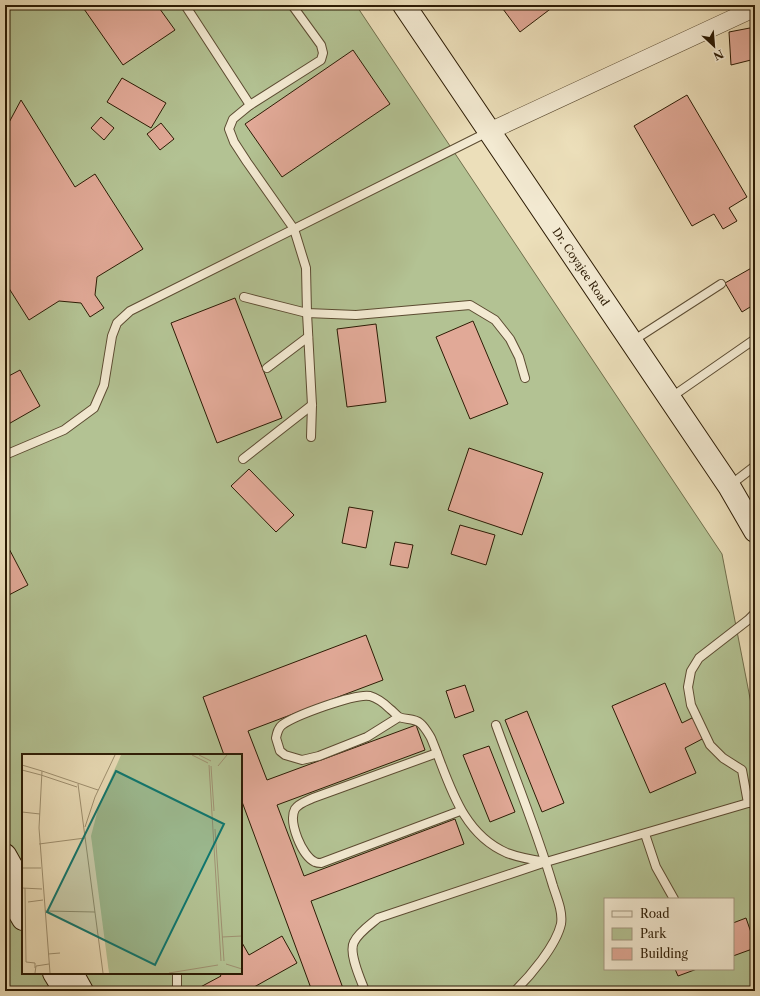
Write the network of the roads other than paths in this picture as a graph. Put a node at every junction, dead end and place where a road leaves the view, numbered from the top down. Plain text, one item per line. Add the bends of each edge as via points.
1 (185, 5) edge
2 (292, 5) edge
3 (404, 5) edge
4 (755, 8) edge
5 (250, 105) junction
6 (488, 132) junction
7 (294, 229) junction
8 (721, 284) dead end
9 (244, 297) dead end
10 (307, 313) junction
11 (308, 337) junction
12 (755, 339) edge
13 (631, 342) junction
14 (267, 368) dead end
15 (526, 378) dead end
16 (669, 399) junction
17 (312, 405) junction
18 (312, 438) dead end
19 (5, 455) edge
20 (243, 458) dead end
21 (755, 466) edge
22 (728, 486) junction
23 (754, 526) edge
24 (755, 613) edge
25 (399, 717) junction
26 (496, 725) dead end
27 (438, 753) junction
28 (752, 802) edge
29 (460, 811) junction
30 (645, 834) junction
31 (5, 855) edge
32 (546, 862) junction
33 (22, 885) edge
34 (5, 888) edge
35 (673, 898) edge
36 (22, 917) edge
37 (55, 974) edge
38 (73, 974) edge
39 (177, 974) edge
40 (65, 991) edge
41 (82, 991) edge
42 (177, 991) edge
43 (365, 991) edge
44 (514, 991) edge

1 - 5 lane
2 - 5 lane via 321,44 321,60
3 - 6 street, Dr. Coyajee Road
4 - 6 street
5 - 7 lane via 233,119 229,129 247,162
6 - 7 lane
6 - 13 street, Dr. Coyajee Road
7 - 10 lane via 306,268
7 - 19 lane via 130,310 117,323 112,336 104,385 94,408 64,430
8 - 13 lane
9 - 10 lane
10 - 11 lane
10 - 15 lane via 356,315 470,305 495,320 510,339
11 - 14 lane
11 - 17 lane
12 - 16 lane
13 - 16 street, Dr. Coyajee Road
16 - 22 street, Dr. Coyajee Road
17 - 18 lane
17 - 20 lane
21 - 22 lane
22 - 23 street, Dr. Coyajee Road
24 - 28 lane via 699,658 691,671 688,687 691,705 710,745 723,758 742,770
25 - 25 lane via 366,737 302,760 280,751 276,738 281,726 290,720 358,697 376,698
25 - 27 lane via 419,722
26 - 32 lane
27 - 29 lane
27 - 29 lane via 299,805 293,816 302,849 315,862 321,863
28 - 30 lane
29 - 32 lane via 487,841 522,858
30 - 32 lane
30 - 35 lane via 656,867
31 - 33 street
32 - 43 lane via 378,918 360,933 353,944 353,957
32 - 44 lane via 562,914 561,923 543,958 526,981
34 - 36 street
37 - 40 street
38 - 41 street
39 - 42 lane

